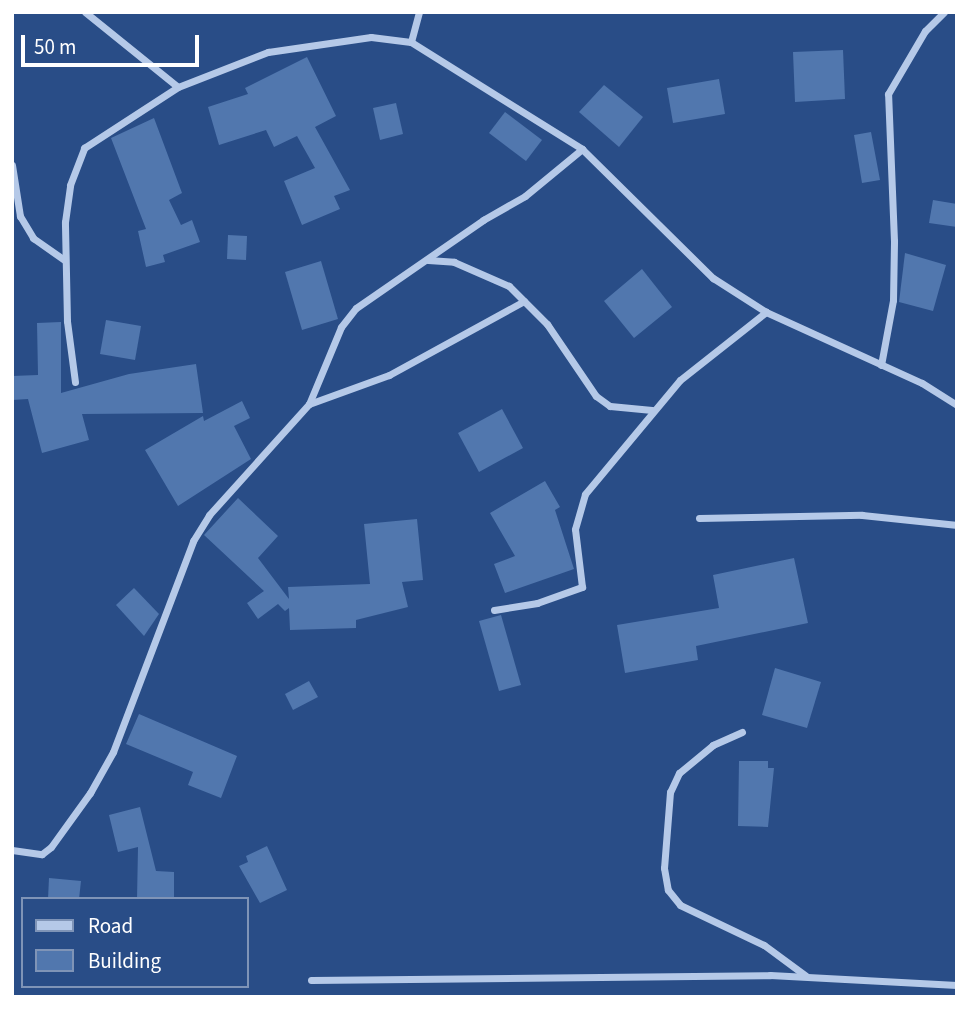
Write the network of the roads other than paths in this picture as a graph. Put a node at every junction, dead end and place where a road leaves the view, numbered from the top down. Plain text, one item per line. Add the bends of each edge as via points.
1 (85, 12) edge
2 (419, 12) edge
3 (944, 12) edge
4 (411, 42) junction
5 (178, 87) junction
6 (582, 149) junction
7 (12, 165) edge
8 (65, 260) junction
9 (427, 260) junction
10 (524, 301) junction
11 (766, 312) junction
12 (881, 365) junction
13 (75, 382) dead end
14 (309, 404) junction
15 (957, 405) edge
16 (652, 410) junction
17 (699, 518) dead end
18 (957, 525) edge
19 (494, 610) dead end
20 (742, 732) dead end
21 (12, 850) edge
22 (806, 976) junction
23 (311, 979) dead end
24 (957, 985) edge

1 - 5 street
2 - 4 street
3 - 12 street via 925,31 888,94 893,300
4 - 5 street via 371,37 268,52
4 - 6 street
5 - 8 street via 84,148 70,184
6 - 9 street via 525,196
6 - 11 street via 713,278
7 - 8 street via 20,216 33,238
8 - 13 street
9 - 10 street via 477,269 509,286
9 - 14 street via 356,308 341,327
10 - 14 street via 389,375
10 - 16 street via 547,324 596,396 610,406
11 - 12 street
11 - 16 street via 725,340
12 - 15 street
14 - 21 street via 208,514 193,541 113,752 90,793 42,854
16 - 19 street via 577,510 582,587 537,603
17 - 18 street via 862,514
20 - 22 street via 713,745 679,773 670,792 664,868 668,890 680,905 764,945
22 - 23 street
22 - 24 street

